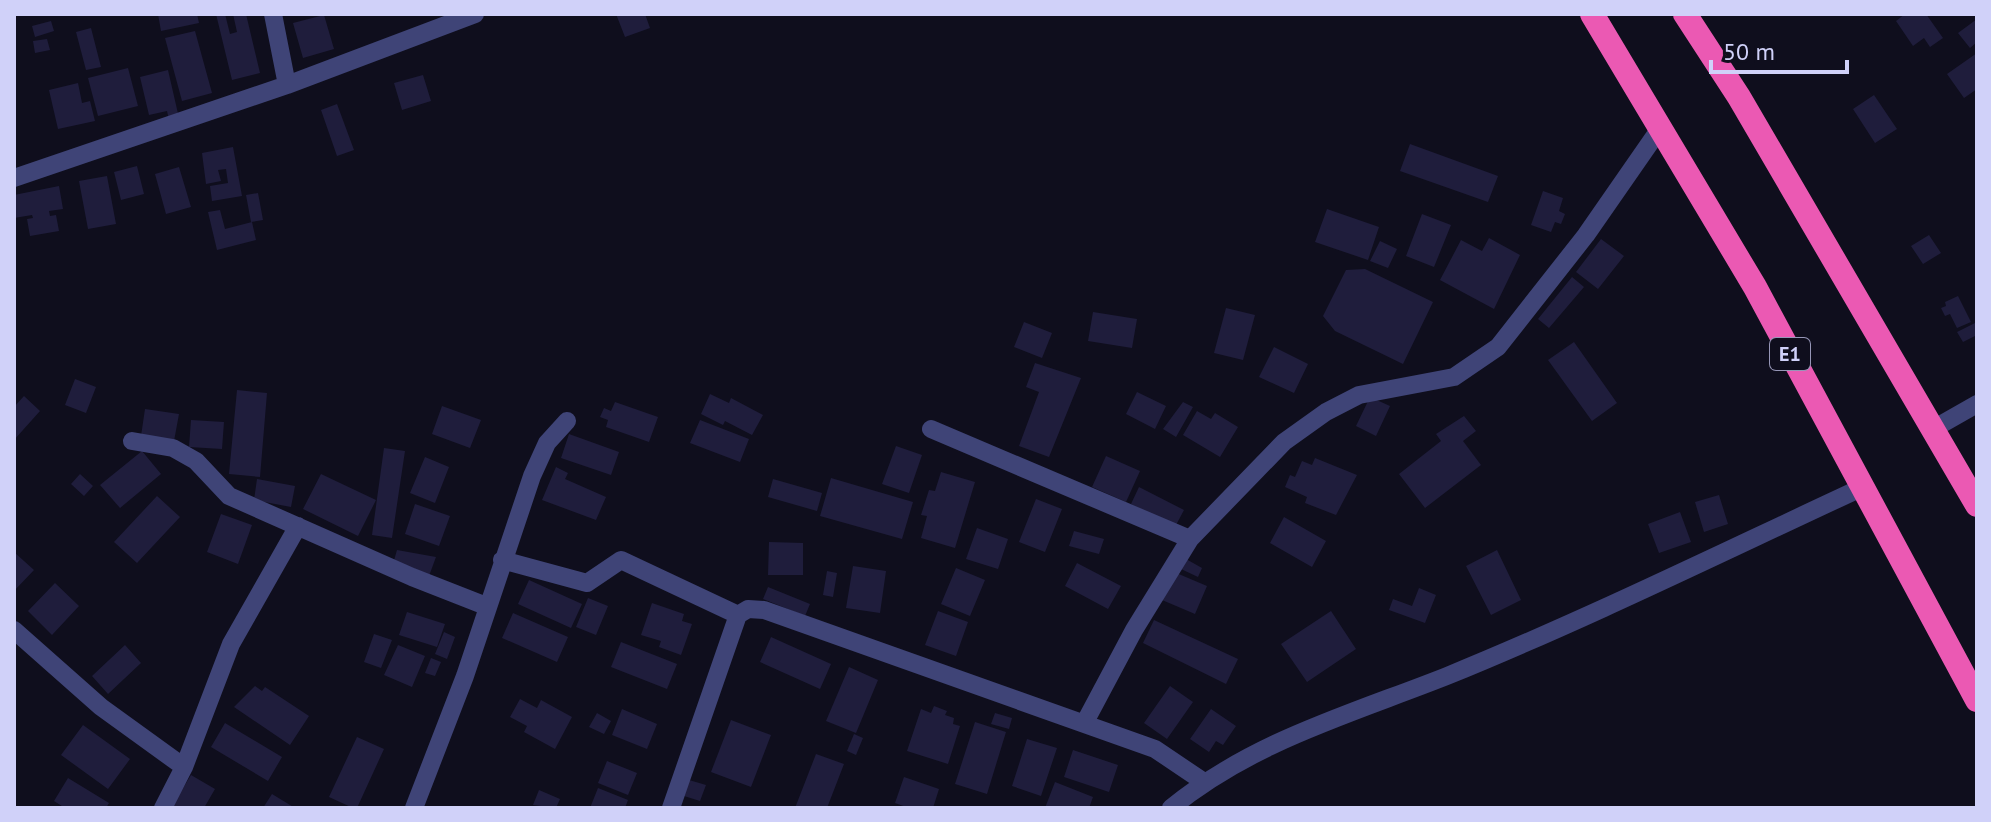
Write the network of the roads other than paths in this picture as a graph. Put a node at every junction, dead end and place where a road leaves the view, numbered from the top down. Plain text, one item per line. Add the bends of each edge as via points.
1 (273, 14) edge
2 (475, 14) edge
3 (1592, 14) edge
4 (1685, 14) edge
5 (287, 85) junction
6 (1661, 127) junction
7 (14, 178) edge
8 (1977, 404) edge
9 (567, 421) dead end
10 (931, 429) dead end
11 (1933, 429) junction
12 (132, 441) dead end
13 (1861, 488) junction
14 (1977, 505) edge
15 (298, 526) junction
16 (1190, 539) junction
17 (502, 560) junction
18 (486, 606) junction
19 (738, 615) junction
20 (14, 630) edge
21 (1977, 700) edge
22 (1085, 722) junction
23 (184, 767) junction
24 (1204, 782) junction
25 (677, 806) edge
26 (163, 808) edge
27 (414, 808) edge
28 (1171, 808) edge

1 - 5 street
2 - 5 street
3 - 6 highway, E1
4 - 11 highway
5 - 7 street
6 - 13 highway, E1 via 1755,287
6 - 16 street via 1586,235 1498,347 1454,377 1359,395 1326,412 1284,442
8 - 11 street
9 - 17 street via 547,443
10 - 16 street
11 - 14 highway
12 - 15 street via 173,448 196,461 229,496
13 - 21 highway, E1
13 - 24 street via 1554,630 1270,743
15 - 18 street
15 - 23 street via 231,644
16 - 22 street
17 - 18 street
17 - 19 street via 587,583 621,560
18 - 27 street
19 - 22 street via 748,609 764,610
19 - 25 street
20 - 23 street via 101,707
22 - 24 street via 1155,749
23 - 26 street
24 - 28 street

